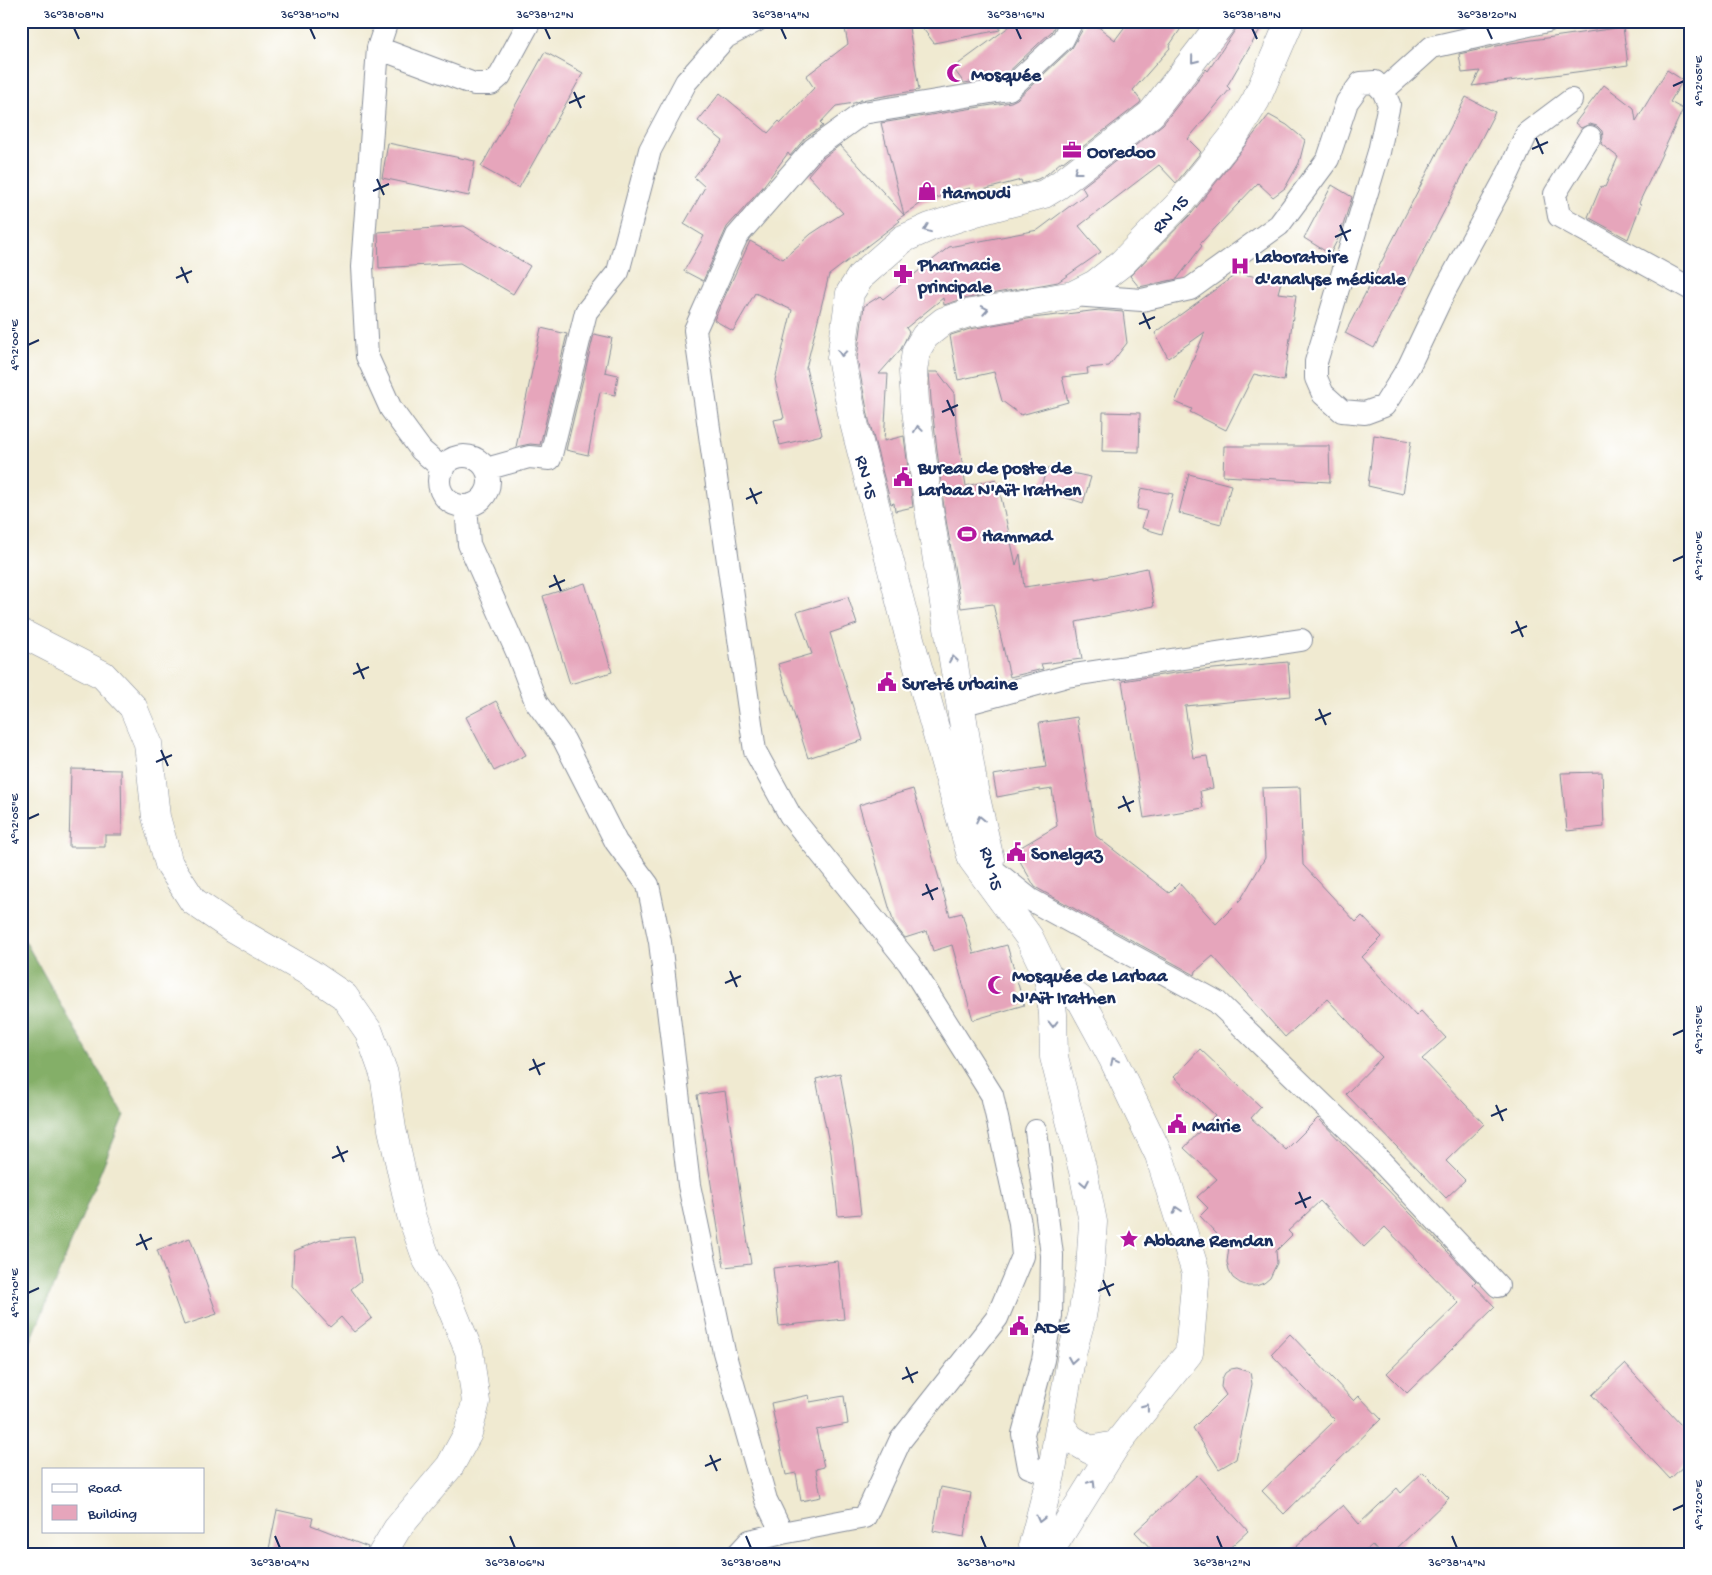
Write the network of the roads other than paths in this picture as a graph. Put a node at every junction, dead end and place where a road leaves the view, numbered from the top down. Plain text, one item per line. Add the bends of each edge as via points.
1 (386, 21) edge
2 (530, 21) edge
3 (756, 21) edge
4 (1072, 21) edge
5 (1223, 21) edge
6 (1290, 21) edge
7 (1546, 21) edge
8 (378, 48) junction
9 (1383, 91) junction
10 (1571, 100) dead end
11 (1590, 137) dead end
12 (1691, 289) edge
13 (1073, 295) junction
14 (486, 468) junction
15 (443, 469) junction
16 (466, 506) junction
17 (21, 633) edge
18 (1301, 640) dead end
19 (961, 705) junction
20 (991, 868) junction
21 (1003, 900) junction
22 (1048, 976) junction
23 (1036, 1131) dead end
24 (1052, 1255) junction
25 (1023, 1256) junction
26 (1498, 1286) dead end
27 (1060, 1424) junction
28 (1116, 1445) junction
29 (1051, 1475) junction
30 (782, 1533) junction
31 (382, 1554) edge
32 (738, 1554) edge
33 (1035, 1554) edge
34 (1048, 1554) edge

1 - 8 street
2 - 8 street via 500,76 491,84 474,84
3 - 14 street via 726,38 686,82 650,150 618,272 586,312 550,459 528,457
4 - 25 street via 1063,39 1009,89 863,113 814,149 737,236 695,330 755,751 790,815 909,963 992,1095 1020,1223
5 -> 21 main road, RN 15 via 1151,114 1059,185 1044,194 976,212 903,239 861,276 850,293 841,358 854,423 972,859
6 - 13 main road, RN 15 via 1256,100 1236,133 1180,203 1122,262 1094,284
7 - 9 street via 1432,47
8 - 15 street via 362,267 366,356 391,409 421,450
9 - 10 street via 1390,104 1379,152 1316,362 1316,378 1323,394 1342,411 1365,412 1384,406 1409,366 1444,290 1527,133
9 - 13 street via 1375,82 1360,83 1347,102 1328,159 1279,225 1190,289 1142,300
11 - 12 street via 1555,194 1560,216
19 -> 13 main road, RN 15 via 915,402 913,372 916,351 925,336 944,321 966,314
14 - 15 street via 464,456 456,458
14 - 16 street via 489,485 486,493 481,500
15 - 16 street via 440,484 445,497 457,505
16 - 30 street via 469,544 536,702 564,740 616,842 648,885 660,942 689,1185 724,1352 766,1500
17 - 31 main road via 103,674 133,707 148,743 156,817 169,864 193,901 344,996 369,1032 384,1074 411,1215 427,1260 442,1285 469,1351 476,1402 468,1433 450,1466 397,1529
18 - 19 street via 1067,676
20 -> 19 main road, RN 15 via 974,790
20 - 21 main road, RN 15
20 - 26 street via 1031,900 1217,1002 1374,1154
21 - 22 main road, RN 15 via 1029,937
22 -> 27 main road, RN 15 via 1054,1057 1093,1222 1090,1270
28 -> 22 main road, RN 15 via 1189,1353 1196,1273 1159,1155 1112,1057 1082,1000
23 - 24 street
24 - 25 street
24 - 29 street via 1050,1316 1043,1360 1023,1434 1029,1467
25 - 30 street via 997,1318 900,1441 865,1517
27 - 28 main road via 1070,1438 1090,1450
27 - 29 main road, RN 15
34 -> 28 main road, RN 15
29 -> 33 main road, RN 15 via 1034,1544
30 - 32 street via 750,1541

